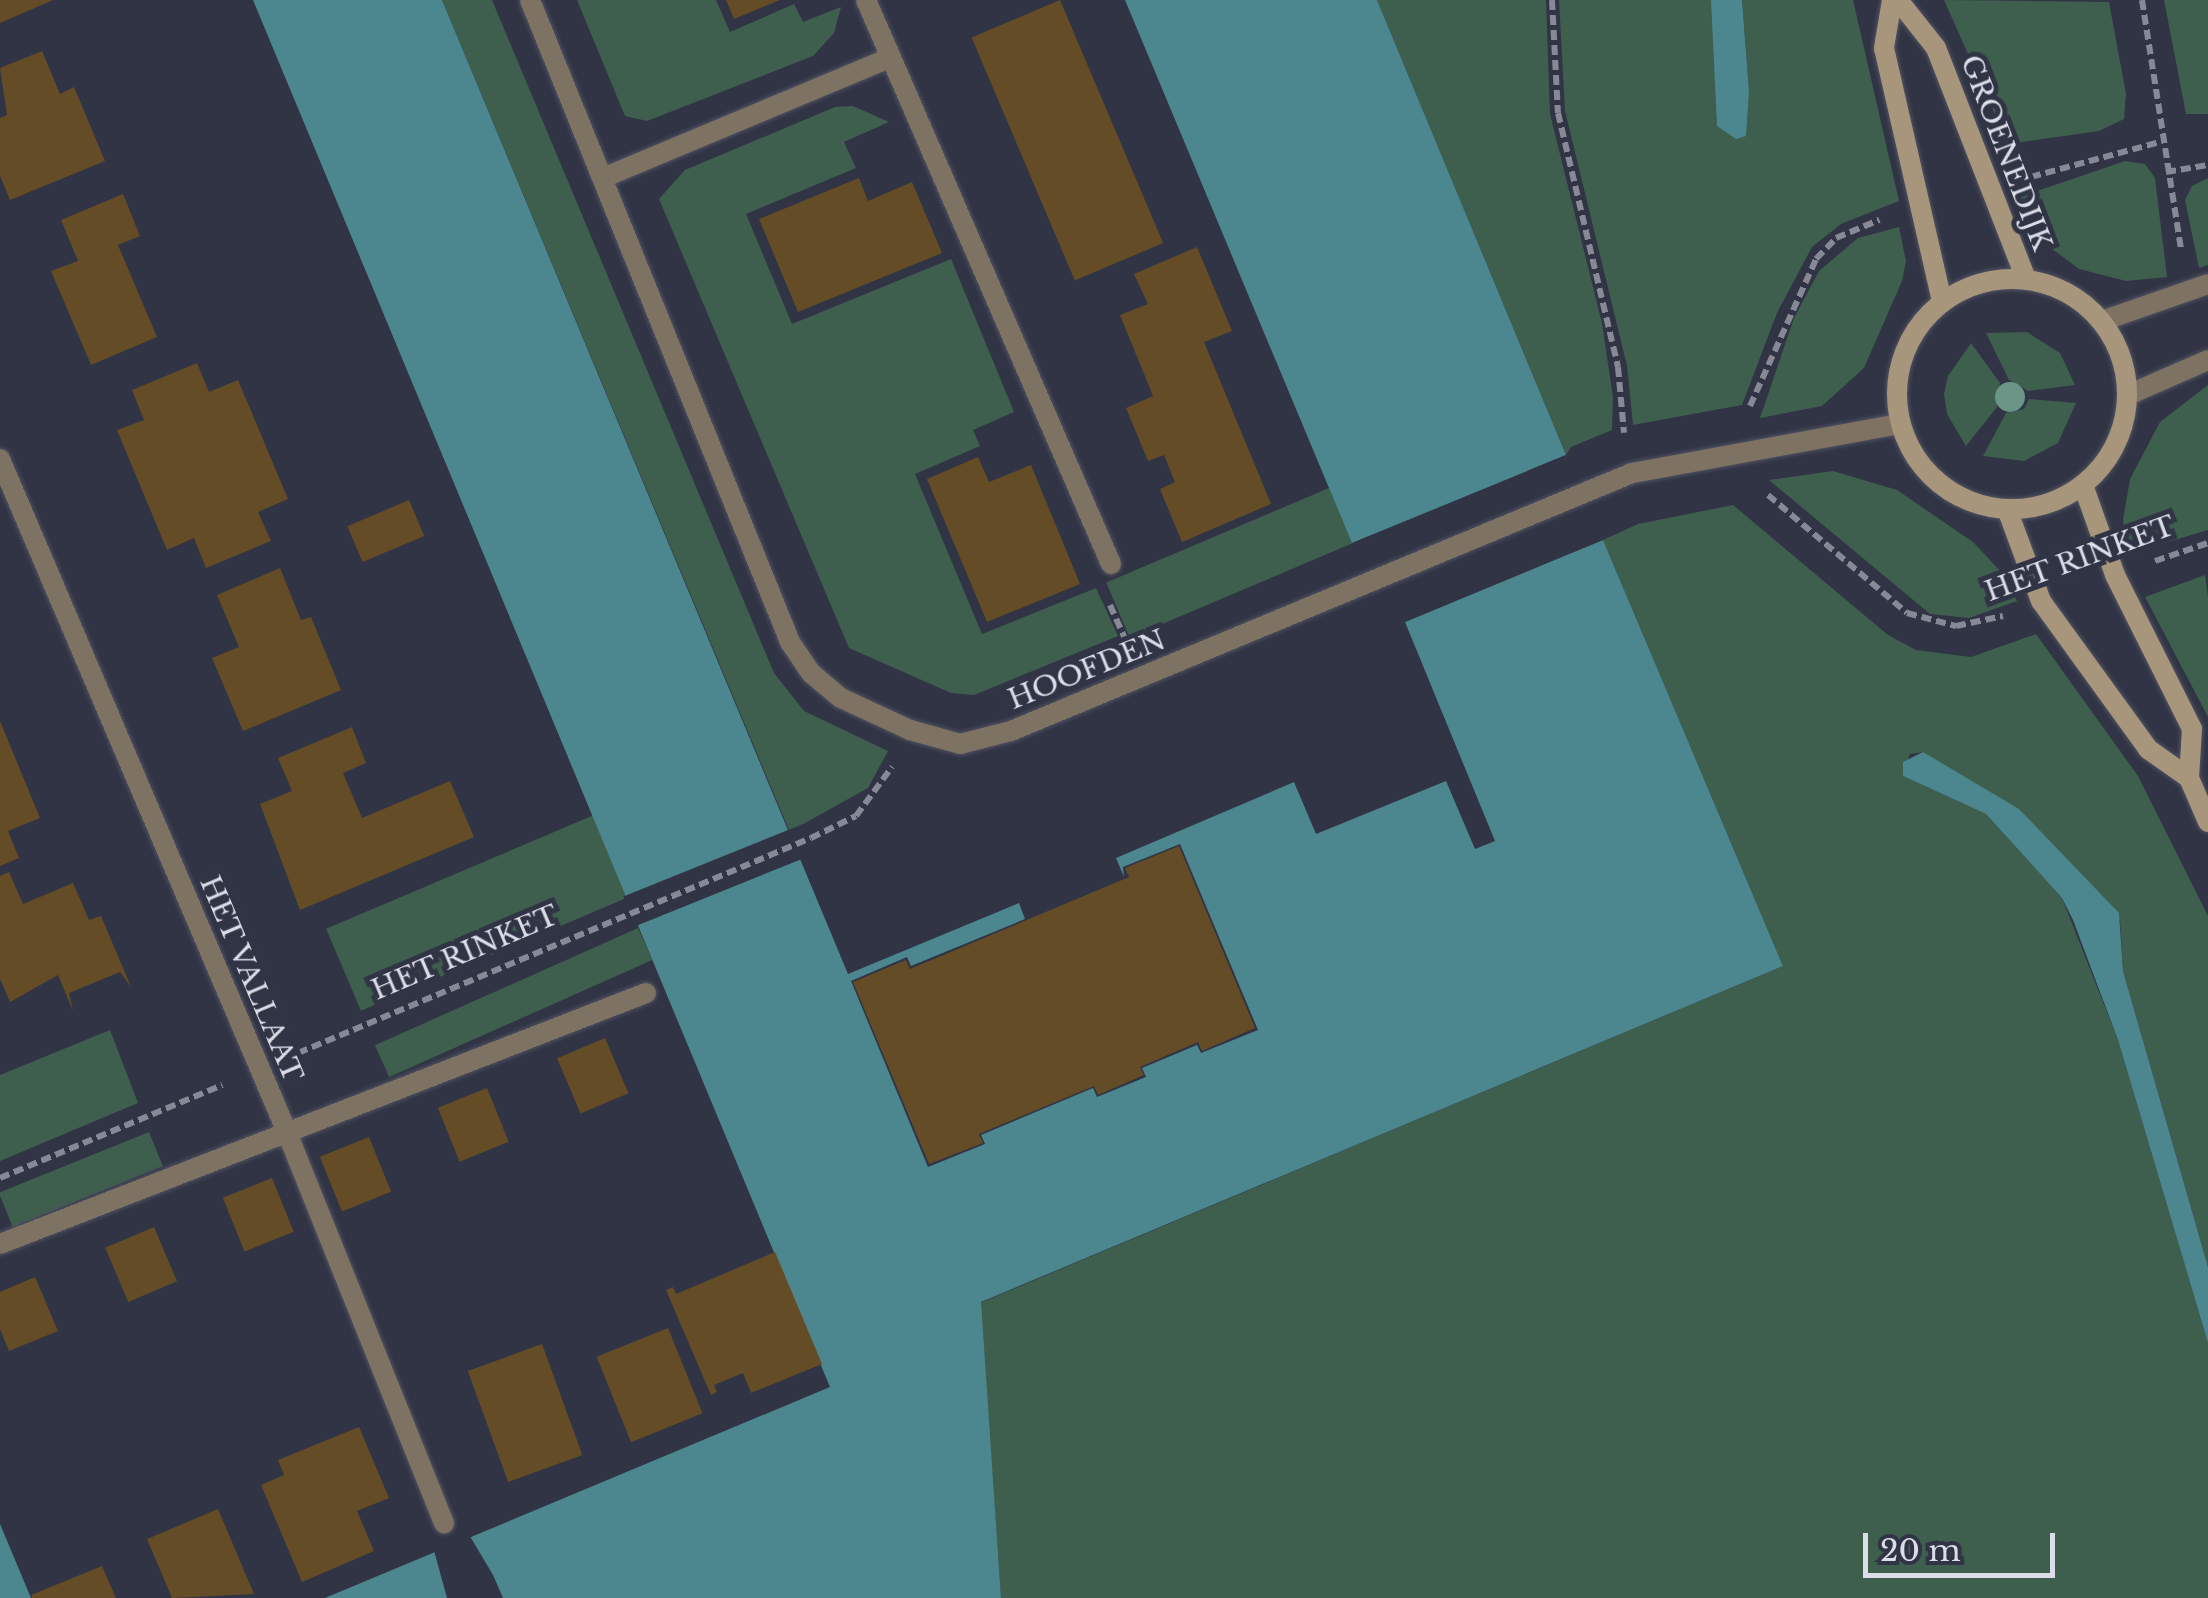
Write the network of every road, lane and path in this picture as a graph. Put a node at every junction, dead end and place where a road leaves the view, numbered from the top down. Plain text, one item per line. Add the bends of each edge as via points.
1 (530, 0) edge
2 (866, 0) edge
3 (1552, 0) edge
4 (1895, 0) edge
5 (2142, 0) edge
6 (890, 58) junction
7 (2208, 166) edge
8 (2166, 172) junction
9 (605, 176) junction
10 (2026, 279) junction
11 (2198, 287) edge
12 (1942, 302) junction
13 (2102, 321) junction
14 (2208, 360) edge
15 (2128, 395) junction
16 (1900, 424) junction
17 (1740, 452) junction
18 (0, 459) edge
19 (1632, 473) junction
20 (2083, 486) junction
21 (2007, 509) junction
22 (2208, 544) edge
23 (1110, 564) dead end
24 (2115, 575) junction
25 (2042, 601) junction
26 (1113, 611) dead end
27 (1117, 621) dead end
28 (910, 730) junction
29 (2189, 778) junction
30 (2208, 822) edge
31 (646, 992) dead end
32 (258, 1069) junction
33 (286, 1130) junction
34 (0, 1178) edge
35 (0, 1244) edge
36 (444, 1524) dead end

1 - 9 street, HOOFDEN
2 - 6 street
3 - 19 path via 1558,113 1618,367
4 - 10 main road, GROENEDIJK via 1936,48
4 - 12 main road, GROENEDIJK via 1884,48
5 - 8 path
6 - 9 street
6 - 23 street
7 - 8 path
8 - 11 path
9 - 28 street, HOOFDEN via 790,642 810,673 841,698
10 - 12 main road via 1982,282
10 - 13 main road via 2055,286
11 - 13 street
12 - 16 main road via 1907,350 1898,378
13 - 15 main road via 2122,356
14 - 15 street
15 - 20 main road via 2115,445
16 - 17 street, HOOFDEN
16 - 21 main road via 1915,456 1940,484 1971,503
17 - 19 street, HOOFDEN
17 - 25 path, HET RINKET via 1764,492 1906,613 1956,626
18 - 32 street, HET VALLAAT
19 - 28 street, HOOFDEN via 1011,732 960,744
20 - 21 main road via 2047,505
20 - 24 main road
21 - 25 main road
22 - 24 path, HET RINKET
24 - 29 main road via 2192,729
25 - 29 main road via 2148,748
26 - 27 path
28 - 32 path, HET RINKET via 884,782 856,816
29 - 30 main road
31 - 33 street
32 - 33 street, HET VALLAAT
32 - 34 path, HET RINKET
33 - 35 street
33 - 36 street, HET VALLAAT

